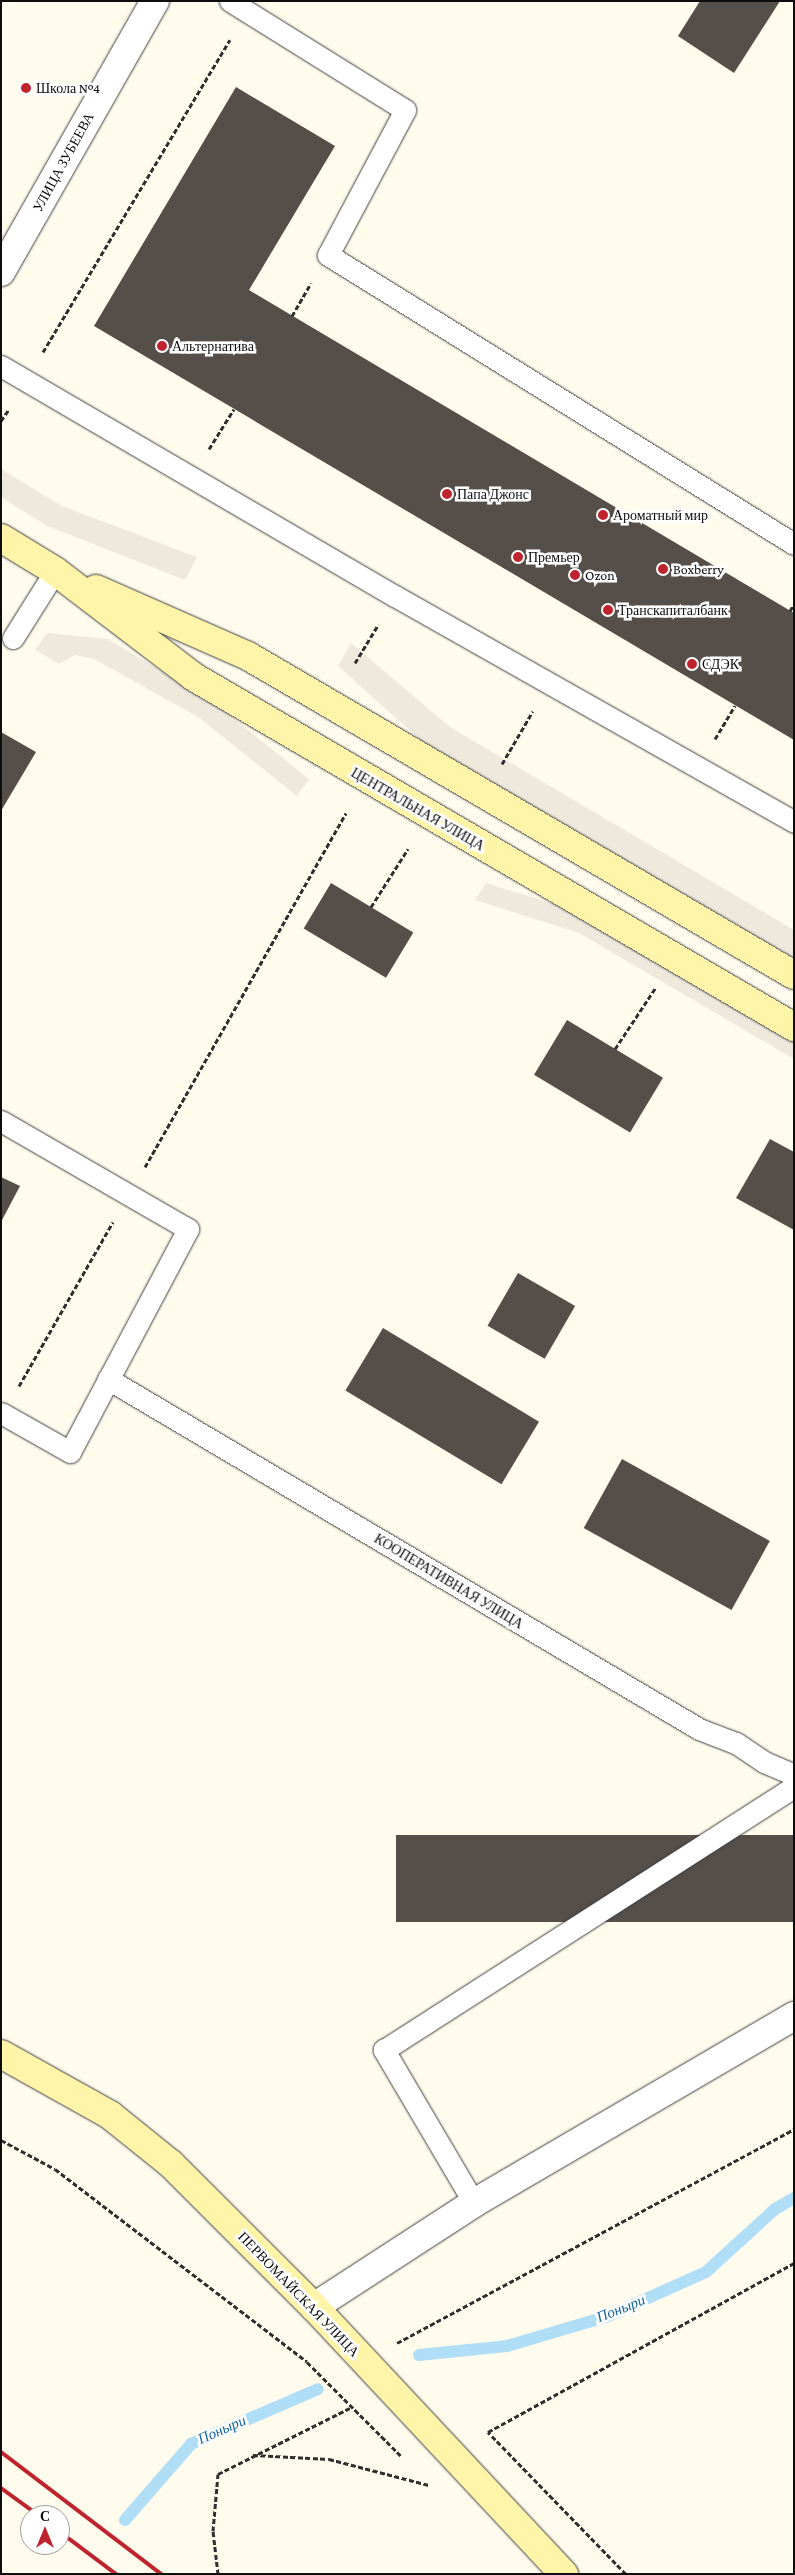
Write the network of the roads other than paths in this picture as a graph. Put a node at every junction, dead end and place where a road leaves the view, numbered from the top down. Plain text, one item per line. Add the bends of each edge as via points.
1 (155, 1) edge
2 (238, 7) edge
3 (1, 272) edge
4 (1, 366) edge
5 (1, 538) edge
6 (794, 544) edge
7 (56, 571) junction
8 (14, 638) dead end
9 (794, 822) edge
10 (794, 975) edge
11 (794, 1027) edge
12 (1, 1121) edge
13 (108, 1379) junction
14 (2, 1414) edge
15 (794, 1775) edge
16 (794, 1787) edge
17 (794, 2016) edge
18 (1, 2054) edge
19 (474, 2203) junction
20 (314, 2307) junction
21 (564, 2574) edge

1 - 3 street, УЛИЦА ЗУБЕЕВА
2 - 6 lane via 405,110 328,255
4 - 9 lane via 540,680
5 - 7 main road, ЦЕНТРАЛЬНАЯ УЛИЦА
7 - 8 lane
7 - 10 main road, ЦЕНТРАЛЬНАЯ УЛИЦА via 248,656
7 - 11 main road, ЦЕНТРАЛЬНАЯ УЛИЦА via 194,677
12 - 13 lane via 188,1229
13 - 14 lane via 70,1452
13 - 15 lane, КООПЕРАТИВНАЯ УЛИЦА via 699,1729 736,1743 764,1762
16 - 19 lane via 384,2050
17 - 19 street
18 - 20 main road, ПЕРВОМАЙСКАЯ УЛИЦА via 110,2115 171,2164
19 - 20 street
20 - 21 main road, ПЕРВОМАЙСКАЯ УЛИЦА

